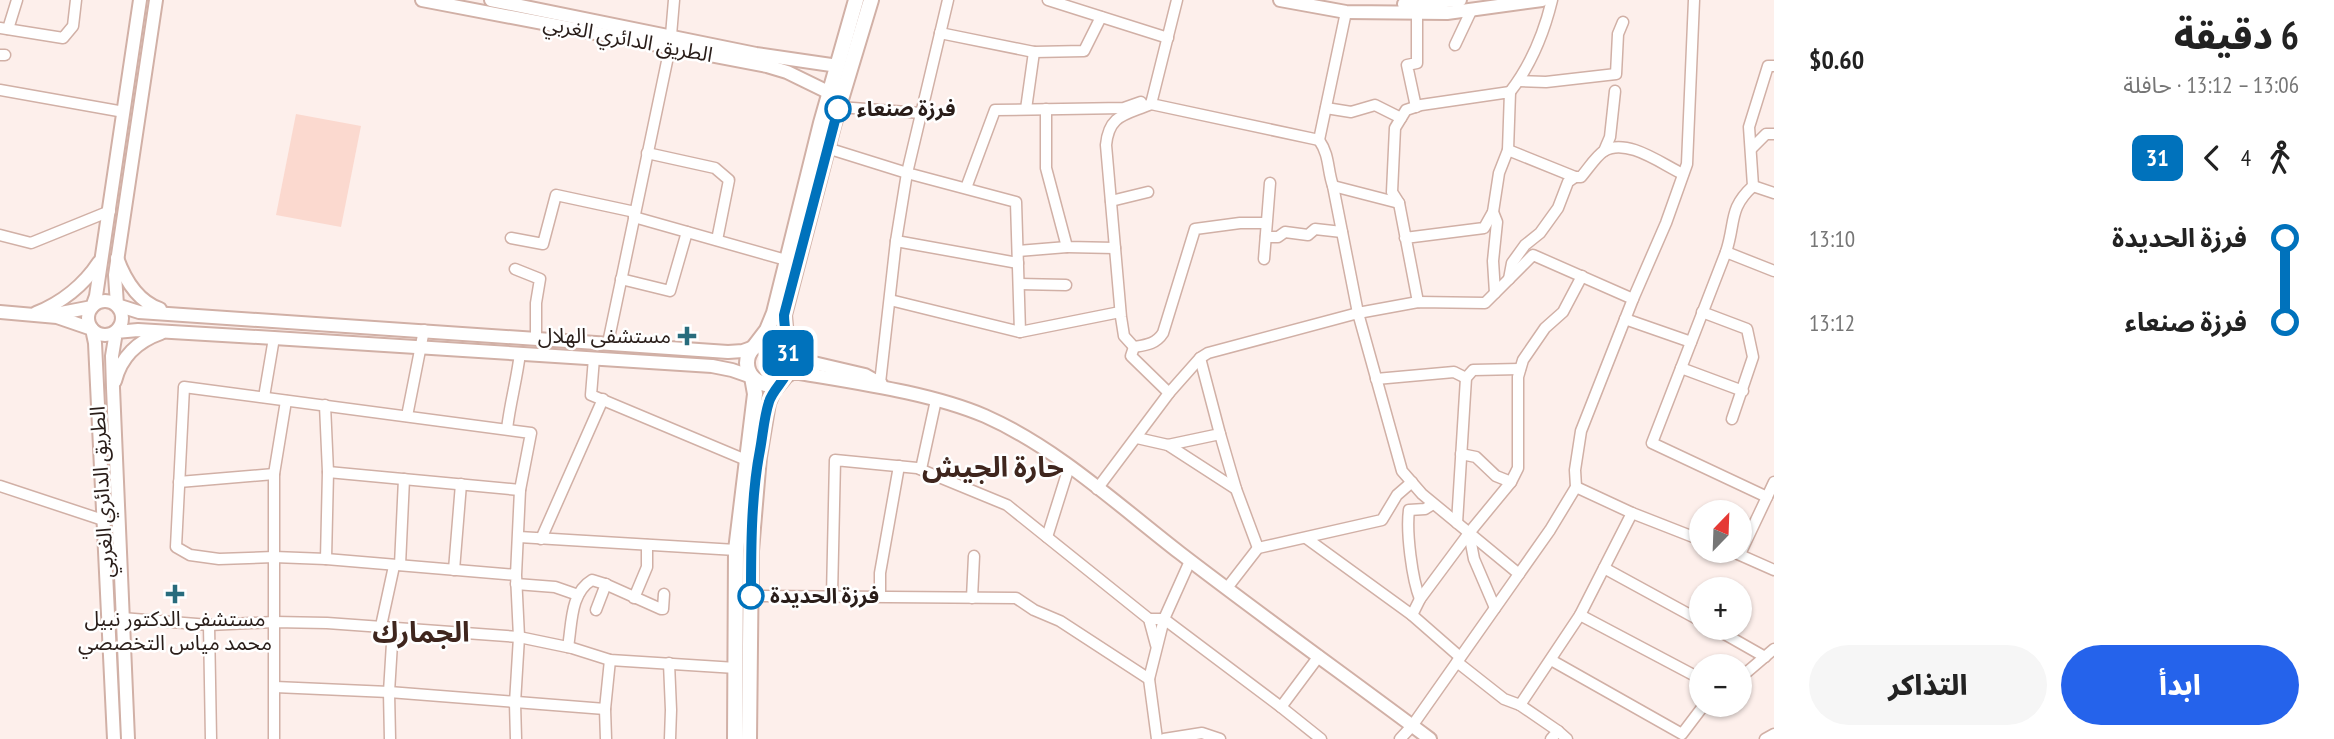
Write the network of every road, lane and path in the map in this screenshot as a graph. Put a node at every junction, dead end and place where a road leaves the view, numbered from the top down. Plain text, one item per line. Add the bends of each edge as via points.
1 (17, 0) edge
2 (76, 0) edge
3 (139, 0) edge
4 (156, 0) edge
5 (422, 0) edge
6 (492, 0) edge
7 (674, 0) edge
8 (856, 0) edge
9 (871, 0) edge
10 (948, 0) edge
11 (1048, 0) edge
12 (1177, 0) edge
13 (1280, 0) edge
14 (1316, 0) edge
15 (1460, 0) edge
16 (1542, 0) edge
17 (1552, 0) edge
18 (1694, 0) edge
19 (1472, 9) junction
20 (1346, 12) junction
21 (1417, 12) junction
22 (1101, 17) junction
23 (1623, 22) dead end
24 (2, 28) edge
25 (940, 33) junction
26 (1168, 38) junction
27 (671, 41) junction
28 (1455, 45) dead end
29 (1034, 52) junction
30 (838, 66) junction
31 (1774, 66) edge
32 (1519, 81) junction
33 (0, 90) edge
34 (1155, 91) junction
35 (1615, 91) dead end
36 (1510, 92) junction
37 (830, 93) junction
38 (0, 95) edge
39 (1151, 104) junction
40 (839, 107) junction
41 (1416, 107) junction
42 (1326, 108) junction
43 (1026, 109) junction
44 (1046, 109) junction
45 (124, 112) junction
46 (921, 113) junction
47 (1401, 118) junction
48 (827, 125) junction
49 (1774, 134) edge
50 (1319, 140) junction
51 (827, 148) junction
52 (1751, 149) junction
53 (1508, 150) junction
54 (1604, 151) junction
55 (648, 153) junction
56 (907, 173) junction
57 (1683, 174) junction
58 (1576, 177) junction
59 (1270, 183) dead end
60 (1333, 186) junction
61 (1753, 186) junction
62 (966, 188) junction
63 (1148, 192) dead end
64 (1774, 193) edge
65 (1111, 201) junction
66 (1399, 203) junction
67 (110, 211) junction
68 (1493, 212) junction
69 (635, 215) junction
70 (1266, 223) junction
71 (687, 232) junction
72 (1342, 232) junction
73 (0, 235) edge
74 (1266, 236) junction
75 (511, 238) dead end
76 (1405, 238) junction
77 (717, 240) junction
78 (896, 242) junction
79 (1068, 247) junction
80 (1115, 248) junction
81 (1018, 251) junction
82 (1726, 252) junction
83 (103, 256) junction
84 (117, 258) junction
85 (1264, 259) dead end
86 (786, 260) junction
87 (1018, 263) junction
88 (515, 269) dead end
89 (1774, 271) edge
90 (1583, 276) junction
91 (621, 279) junction
92 (1510, 279) junction
93 (1019, 284) junction
94 (1066, 285) dead end
95 (1495, 293) junction
96 (1633, 299) junction
97 (890, 300) junction
98 (1418, 302) junction
99 (117, 305) junction
100 (92, 307) junction
101 (0, 312) edge
102 (1120, 312) junction
103 (1703, 312) junction
104 (1358, 313) junction
105 (173, 314) junction
106 (779, 314) junction
107 (35, 315) junction
108 (1625, 319) junction
109 (92, 329) junction
110 (424, 330) junction
111 (116, 332) junction
112 (164, 332) junction
113 (1020, 332) junction
114 (274, 338) junction
115 (536, 338) junction
116 (1691, 342) junction
117 (608, 343) junction
118 (421, 346) junction
119 (754, 347) junction
120 (1133, 347) junction
121 (520, 353) junction
122 (788, 357) junction
123 (594, 358) junction
124 (1200, 358) junction
125 (1681, 368) junction
126 (1520, 369) junction
127 (752, 377) junction
128 (784, 377) junction
129 (1466, 378) junction
130 (1376, 379) junction
131 (880, 383) junction
132 (113, 388) junction
133 (894, 391) junction
134 (1743, 391) junction
135 (1169, 393) junction
136 (264, 397) junction
137 (603, 399) junction
138 (936, 400) junction
139 (286, 401) junction
140 (325, 405) junction
141 (407, 416) junction
142 (1732, 419) dead end
143 (507, 429) junction
144 (1220, 434) junction
145 (1137, 438) junction
146 (1168, 445) junction
147 (1461, 454) junction
148 (746, 460) junction
149 (899, 466) junction
150 (1069, 467) junction
151 (921, 469) junction
152 (328, 472) junction
153 (274, 474) junction
154 (404, 479) junction
155 (179, 482) junction
156 (1412, 482) junction
157 (1511, 482) junction
158 (1774, 482) edge
159 (461, 484) junction
160 (0, 486) edge
161 (1576, 487) junction
162 (520, 489) junction
163 (1097, 489) junction
164 (1236, 489) junction
165 (1767, 497) junction
166 (1433, 503) junction
167 (1632, 513) junction
168 (103, 520) junction
169 (1457, 523) junction
170 (1752, 524) edge
171 (1469, 533) junction
172 (1689, 535) edge
173 (519, 537) junction
174 (1047, 537) junction
175 (1306, 538) junction
176 (541, 539) junction
177 (647, 545) junction
178 (1258, 548) junction
179 (736, 550) junction
180 (974, 556) dead end
181 (274, 557) junction
182 (326, 559) junction
183 (1752, 560) edge
184 (1191, 561) junction
185 (397, 566) junction
186 (1604, 568) junction
187 (1774, 569) edge
188 (454, 570) junction
189 (1519, 574) junction
190 (516, 579) junction
191 (606, 584) junction
192 (1227, 588) junction
193 (664, 594) dead end
194 (578, 595) junction
195 (751, 596) junction
196 (832, 596) junction
197 (880, 596) junction
198 (634, 598) junction
199 (972, 598) junction
200 (1420, 599) junction
201 (1495, 608) junction
202 (596, 610) dead end
203 (1689, 614) edge
204 (1412, 615) junction
205 (1580, 615) junction
206 (107, 618) junction
207 (122, 618) junction
208 (1149, 619) junction
209 (1164, 619) junction
210 (274, 622) junction
211 (209, 625) junction
212 (382, 626) junction
213 (393, 627) junction
214 (519, 637) junction
215 (1735, 640) edge
216 (1156, 645) junction
217 (568, 647) junction
218 (1774, 649) edge
219 (1319, 656) junction
220 (1765, 657) junction
221 (610, 660) junction
222 (1459, 660) junction
223 (1551, 660) junction
224 (669, 663) junction
225 (736, 668) junction
226 (1752, 668) edge
227 (1689, 673) edge
228 (1149, 679) junction
229 (275, 687) junction
230 (388, 692) junction
231 (515, 703) junction
232 (1520, 705) junction
233 (1281, 707) junction
234 (606, 709) junction
235 (1695, 717) edge
236 (1412, 726) junction
237 (1774, 734) edge
238 (1555, 735) edge
239 (114, 739) edge
240 (128, 739) edge
241 (211, 739) edge
242 (274, 739) edge
243 (390, 739) edge
244 (516, 739) edge
245 (606, 739) edge
246 (670, 739) edge
247 (735, 739) edge
248 (749, 739) edge
249 (1157, 739) edge
250 (1164, 739) edge
251 (1220, 739) edge
252 (1321, 739) edge
253 (1400, 739) edge
254 (1430, 739) edge
255 (1567, 739) edge
256 (1765, 739) edge

1 - 24 street
2 - 24 street via 73,26 64,38
3 - 45 main road
4 - 84 main road
5 - 27 main road, الطريق الدائري الغربي
6 - 27 main road, الطريق الدائري الغربي
7 - 27 street
8 - 30 highway
9 - 40 highway
10 - 25 street
11 - 22 street
12 - 26 street
13 - 20 main road
14 - 15 main road via 1342,5
16 - 19 main road
17 - 32 street via 1545,31
18 - 57 street
19 - 21 main road
19 - 28 street
20 - 21 main road
20 - 42 street
21 - 41 street via 1417,63 1407,65
22 - 26 street
22 - 29 street via 1084,51
23 - 32 street via 1616,74
25 - 29 street
25 - 46 street
26 - 34 street
27 - 30 main road, الطريق الدائري الغربي
27 - 37 main road, الطريق الدائري الغربي via 767,65
27 - 55 street
29 - 43 street
30 - 37 highway
31 - 52 street via 1768,66 1749,127
32 - 36 street
33 - 38 street
33 - 45 street
34 - 39 street
34 - 44 street via 1147,100 1124,108
35 - 54 street
36 - 41 street
36 - 53 street
37 - 48 highway
39 - 50 street
39 - 65 street via 1117,119 1108,129
40 - 46 street
40 - 48 highway
41 - 47 street
42 - 47 street via 1351,112 1376,105
42 - 50 street
43 - 44 street
43 - 62 street via 995,110
44 - 79 street via 1046,168
45 - 67 main road
46 - 56 street
47 - 66 street via 1395,128 1392,160 1392,192
48 - 51 highway
48 - 86 highway
49 - 52 street via 1766,134
50 - 60 street via 1327,151
51 - 56 street
51 - 106 highway
52 - 61 street
53 - 58 street
53 - 68 street
54 - 57 street via 1635,150
54 - 58 street
55 - 69 street
55 - 77 street via 715,169 729,180
56 - 62 street
56 - 78 street
57 - 96 street
58 - 92 street via 1568,182 1558,208 1540,233 1512,263
59 - 70 street
60 - 66 street
60 - 72 street
61 - 64 street
61 - 82 street via 1737,206
62 - 81 street via 1016,202
63 - 65 street
65 - 80 street
66 - 76 street
67 - 73 street via 31,243
67 - 83 main road
68 - 76 street via 1484,228
68 - 95 street via 1497,222
69 - 71 street
69 - 75 street via 556,195 543,244
69 - 91 street
70 - 74 street
70 - 120 street via 1195,229 1163,332 1151,344
71 - 77 street
71 - 91 street via 670,291
72 - 74 street via 1315,229 1308,235 1285,232
72 - 104 street
74 - 85 street
76 - 98 street
77 - 86 street
78 - 87 street
78 - 97 street
79 - 80 street
79 - 81 street
80 - 102 street
81 - 87 street
82 - 89 street
82 - 103 street
83 - 100 main road
83 - 107 main road via 69,294
84 - 99 main road
84 - 105 main road via 130,285 147,305
86 - 106 highway
87 - 93 street
88 - 115 street via 540,279
90 - 92 street via 1534,255
90 - 96 street
90 - 126 street via 1563,312 1545,328
91 - 117 street
92 - 95 street
93 - 94 street
93 - 113 street
95 - 98 street via 1485,303
96 - 108 street
97 - 113 street
97 - 131 street
98 - 104 street
99 - 100 main road via 107,301
99 - 105 main road
99 - 111 main road via 123,319
100 - 107 main road
100 - 109 main road via 88,318
101 - 107 main road
102 - 113 street
102 - 120 street via 1124,336
103 - 116 street
103 - 134 street via 1746,329 1754,357
104 - 124 street
104 - 130 street
105 - 110 main road
106 - 119 highway
106 - 122 highway
107 - 109 main road
108 - 116 street
108 - 161 street via 1581,432
109 - 111 main road via 106,336
109 - 168 main road, الطريق الدائري الغربي
110 - 115 main road
110 - 118 street
111 - 112 main road
111 - 132 main road, الطريق الدائري الغربي
112 - 114 main road
112 - 132 main road via 136,346 121,365
114 - 118 main road
114 - 136 street
115 - 117 main road
116 - 125 street
117 - 119 main road via 728,352
118 - 121 main road
118 - 141 street
119 - 122 highway via 774,342
119 - 127 highway via 747,358
120 - 135 street via 1131,356
121 - 123 main road
121 - 143 street
122 - 128 highway
122 - 131 main road via 865,375
123 - 127 main road via 712,366
123 - 137 street via 591,395
124 - 135 street
124 - 144 street
125 - 134 street
125 - 165 street via 1652,443
126 - 129 street via 1473,370
126 - 157 street via 1518,468
127 - 128 highway via 764,384
127 - 148 highway via 755,394
128 - 133 main road via 800,373
128 - 195 highway via 768,403 758,457
129 - 130 street via 1454,372
129 - 147 street
130 - 156 street via 1402,471
131 - 133 main road
132 - 207 main road, الطريق الدائري الغربي
133 - 138 main road
134 - 142 street
135 - 145 street
136 - 139 street
136 - 155 street via 184,387
137 - 148 street
137 - 176 street
138 - 150 main road via 1004,425
138 - 151 street
139 - 140 street
139 - 153 street
140 - 141 street
140 - 152 street
141 - 143 street
143 - 162 street via 531,433
144 - 146 street
144 - 164 street
145 - 146 street
145 - 163 street
146 - 164 street
147 - 157 street via 1476,457 1496,476
147 - 169 street
148 - 179 highway
149 - 151 street
149 - 196 street via 835,460
149 - 197 street
150 - 163 main road
150 - 174 street
151 - 174 street via 1007,505
152 - 154 street
152 - 182 street
153 - 155 street
153 - 181 street
154 - 159 street
154 - 185 street
155 - 181 street via 176,547 190,555 219,559
156 - 166 street
156 - 175 street via 1397,495 1382,520
157 - 171 street
158 - 165 street
159 - 162 street
159 - 188 street
160 - 168 street
161 - 167 street
161 - 189 street
162 - 173 street
163 - 184 main road
164 - 178 street
165 - 170 street
166 - 169 street
166 - 200 street via 1425,509 1409,510 1407,522
167 - 172 street
167 - 186 street
168 - 206 main road, الطريق الدائري الغربي
169 - 171 street
171 - 189 street
171 - 200 street
171 - 201 street via 1474,559
173 - 176 street
173 - 190 street
174 - 208 street
175 - 178 street
175 - 204 street
176 - 177 street
177 - 179 street
177 - 198 street via 647,567
178 - 192 street
179 - 225 highway
180 - 199 street
181 - 182 street
181 - 210 street
182 - 185 street
183 - 187 street
184 - 192 main road
184 - 209 street
185 - 188 street
185 - 212 street
186 - 203 street
186 - 205 street
188 - 190 street
189 - 201 street
190 - 194 street
190 - 214 street
191 - 194 street via 592,580
191 - 198 street
191 - 202 street
192 - 219 main road
193 - 198 street via 663,609
194 - 217 street
195 - 196 street
195 - 248 highway
196 - 197 street
197 - 199 street
199 - 228 street via 1016,598
200 - 204 street
201 - 222 street
204 - 222 street
205 - 223 street
205 - 227 street
206 - 207 main road
206 - 239 main road, الطريق الدائري الغربي
207 - 211 street
207 - 240 main road, الطريق الدائري الغربي
208 - 209 street
208 - 216 street
209 - 216 street
209 - 233 street
210 - 211 street
210 - 212 street
210 - 229 street
211 - 241 street
212 - 213 street
213 - 214 street
213 - 230 street
214 - 217 street
214 - 231 street
215 - 220 street
216 - 228 street
217 - 221 street
218 - 220 street
219 - 233 street
219 - 236 main road
220 - 226 street
221 - 224 street
221 - 234 street
222 - 232 street via 1504,699
222 - 236 street
223 - 232 street
223 - 235 street via 1682,734
224 - 225 street
224 - 246 street
225 - 247 highway
228 - 249 street
229 - 230 street
229 - 242 street
230 - 231 street
230 - 243 street
231 - 234 street
231 - 244 street
232 - 238 street
233 - 252 street
234 - 245 street
236 - 253 street
236 - 254 main road
237 - 256 street
238 - 255 street
250 - 251 street via 1202,733

